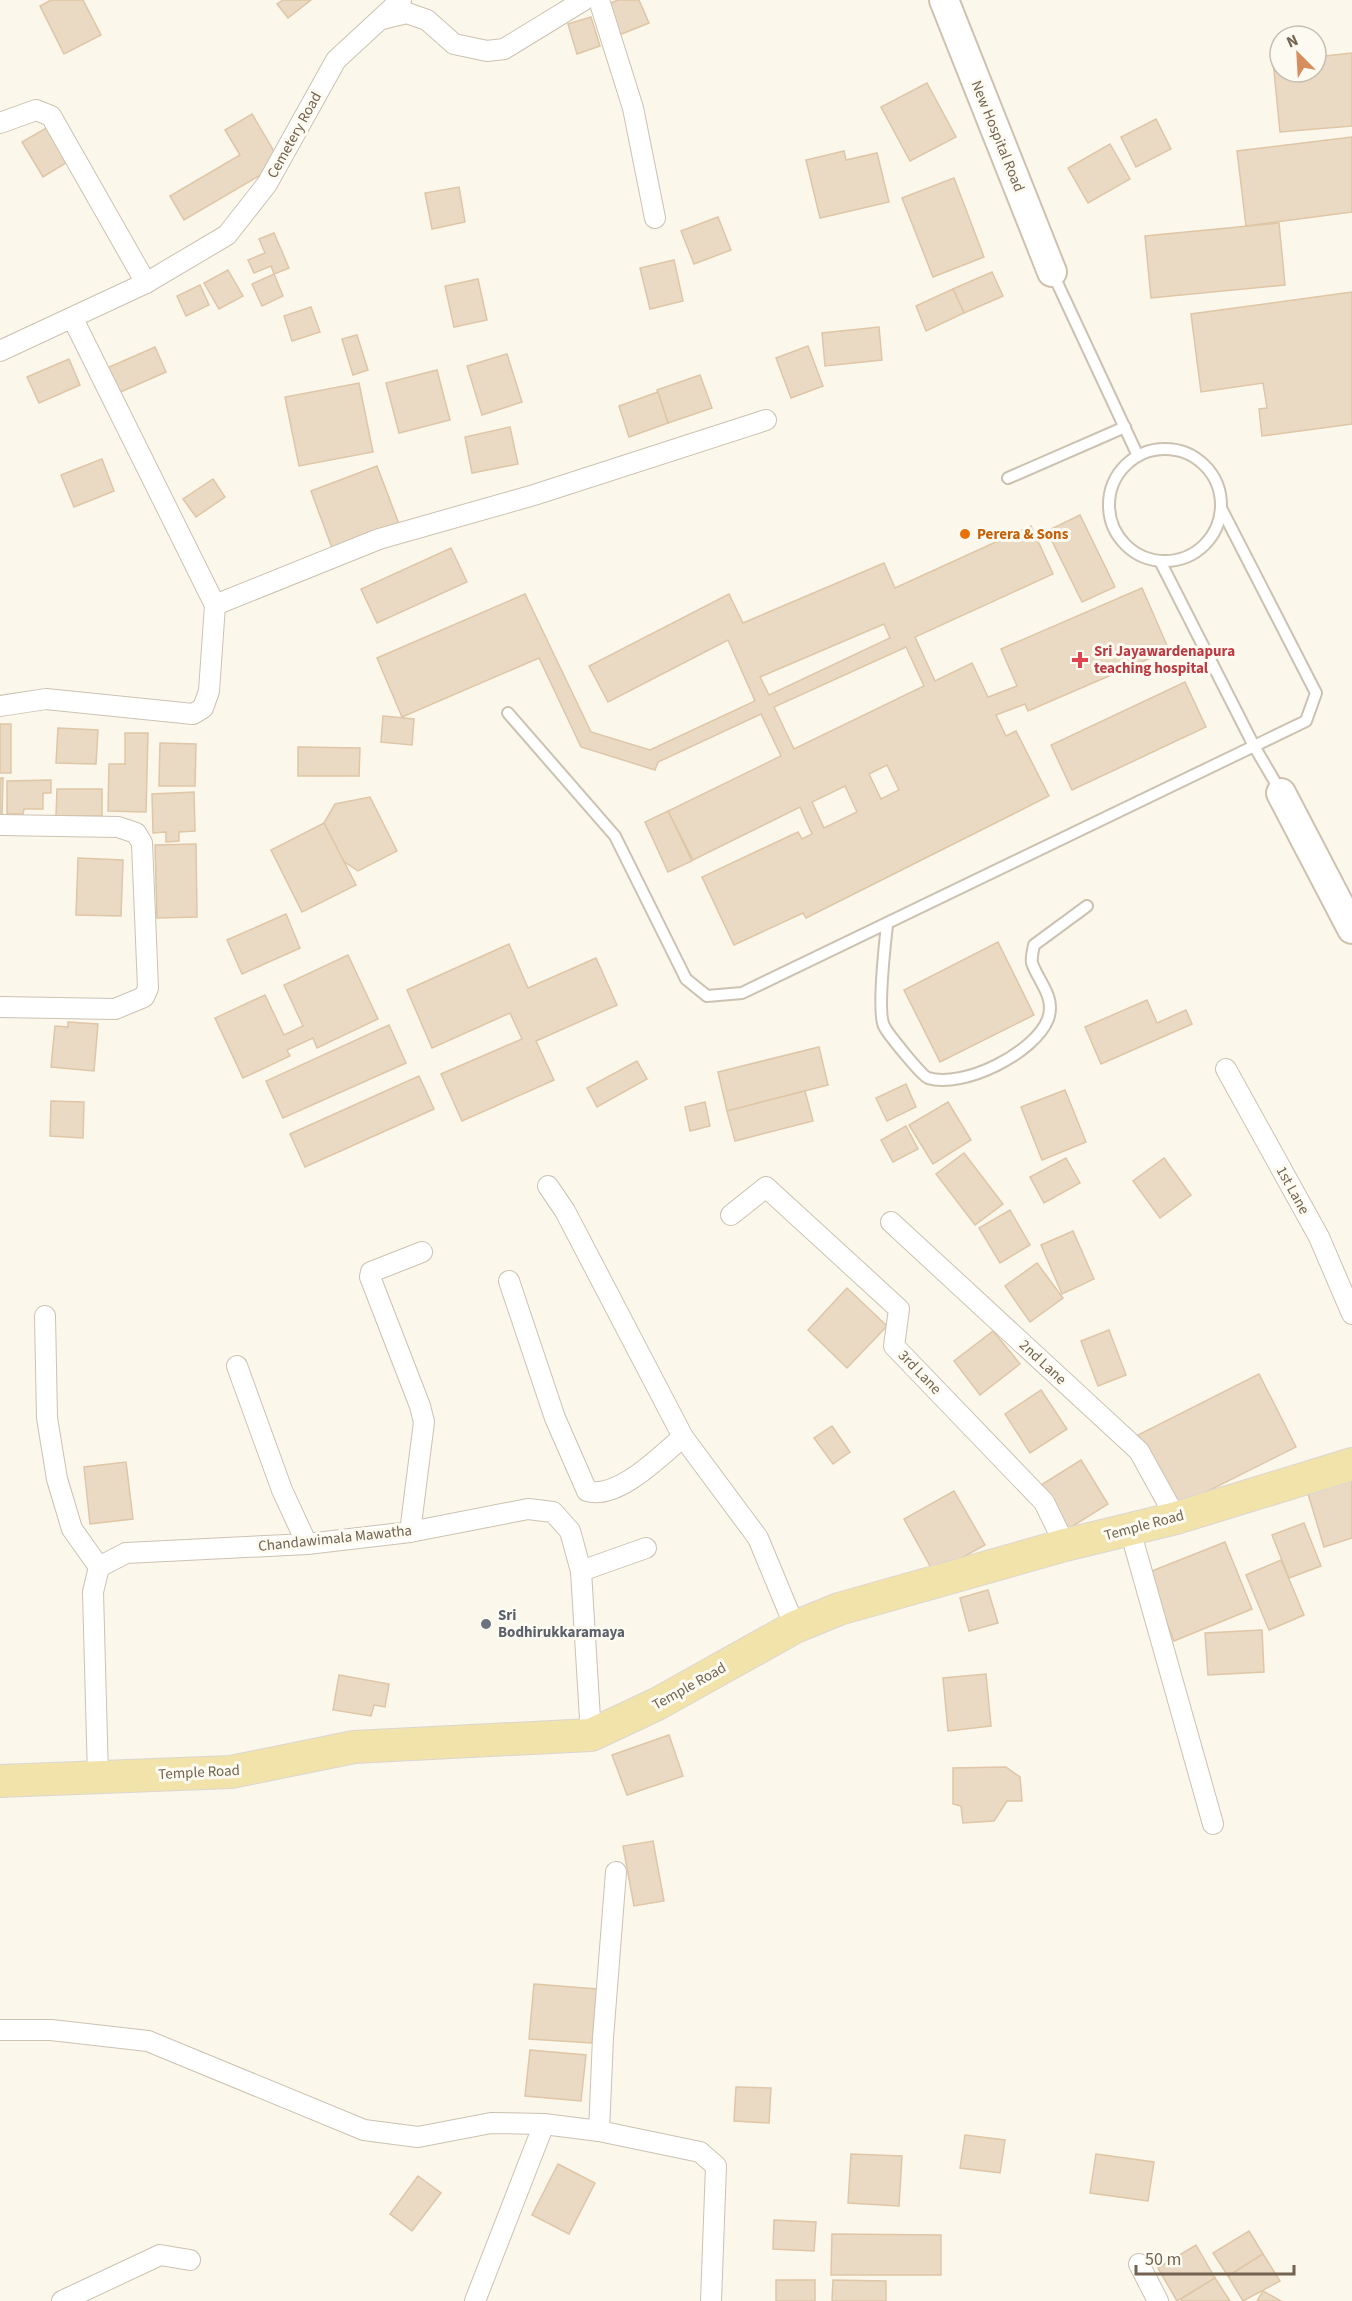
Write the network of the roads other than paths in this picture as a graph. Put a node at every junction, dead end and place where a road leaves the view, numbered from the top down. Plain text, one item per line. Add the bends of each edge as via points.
1 (401, 0) edge
2 (584, 0) edge
3 (598, 0) edge
4 (944, 0) edge
5 (382, 19) junction
6 (0, 123) edge
7 (655, 218) dead end
8 (1052, 272) joint
9 (146, 283) junction
10 (73, 319) junction
11 (0, 351) edge
12 (766, 420) dead end
13 (1125, 427) junction
14 (1138, 456) junction
15 (1008, 478) dead end
16 (1221, 508) junction
17 (1160, 561) junction
18 (215, 605) junction
19 (0, 706) edge
20 (508, 713) dead end
21 (1254, 746) junction
22 (1281, 793) joint
23 (0, 825) edge
24 (1088, 906) dead end
25 (886, 925) junction
26 (1352, 929) edge
27 (0, 1007) edge
28 (1226, 1069) dead end
29 (548, 1186) dead end
30 (731, 1215) dead end
31 (891, 1222) dead end
32 (422, 1252) dead end
33 (509, 1281) dead end
34 (1352, 1314) edge
35 (45, 1316) dead end
36 (237, 1366) dead end
37 (683, 1437) junction
38 (1352, 1464) edge
39 (1176, 1518) junction
40 (1130, 1530) junction
41 (410, 1532) junction
42 (308, 1544) junction
43 (1065, 1545) junction
44 (646, 1548) dead end
45 (99, 1568) junction
46 (580, 1571) junction
47 (795, 1628) junction
48 (591, 1735) junction
49 (98, 1777) junction
50 (0, 1781) edge
51 (1214, 1824) dead end
52 (616, 1872) dead end
53 (0, 2030) edge
54 (544, 2124) junction
55 (599, 2132) junction
56 (190, 2260) dead end
57 (1139, 2264) dead end
58 (62, 2301) edge
59 (475, 2301) edge
60 (711, 2301) edge
61 (1158, 2301) edge

1 - 5 street, Cemetery Road
2 - 5 street via 504,48 487,51 454,44 427,20 407,14
3 - 7 street via 633,108
4 - 8 main road, New Hospital Road
5 - 9 street, Cemetery Road via 336,60 267,184 227,235
6 - 9 street via 36,110 51,116
8 - 13 lane
9 - 10 street, Cemetery Road
10 - 11 street, Cemetery Road
10 - 18 street
12 - 18 street via 534,495 379,539
13 - 14 lane
13 - 15 lane
14 - 16 lane via 1154,450 1187,453 1213,475
14 - 17 lane via 1124,466 1114,481 1108,499 1110,516 1127,547 1142,557
16 - 17 lane via 1208,541 1194,553
16 - 21 lane via 1316,693 1306,721
17 - 21 lane
18 - 19 street via 209,691 203,708 192,714 46,699
20 - 25 lane via 615,836 686,979 707,996 742,993
21 - 22 lane
21 - 25 lane
22 - 26 main road
23 - 27 street via 118,827 136,833 142,843 148,988 144,997 115,1009
24 - 25 lane via 1034,945 1031,961 1049,996 1048,1018 1030,1044 992,1068 947,1082 925,1077 883,1025
28 - 34 street, 1st Lane via 1319,1237
29 - 37 street via 566,1211
30 - 43 street, 3rd Lane via 766,1187 899,1309 894,1346 1044,1502
31 - 39 street, 2nd Lane via 1139,1451
32 - 41 street via 371,1272 370,1277 424,1422
33 - 37 street via 555,1418 587,1491 597,1494 628,1482
35 - 45 street via 47,1418 57,1479 72,1529
36 - 42 street via 282,1490
37 - 47 street via 758,1538
38 - 39 main road, Temple Road
39 - 40 main road, Temple Road
40 - 43 main road, Temple Road
40 - 51 street
41 - 42 street, Chandawimala Mawatha
41 - 46 street, Chandawimala Mawatha via 528,1509 553,1512 570,1531
42 - 45 street, Chandawimala Mawatha via 126,1553
43 - 47 main road, Temple Road via 839,1609
44 - 46 street
45 - 49 street via 93,1592
46 - 48 street, Chandawimala Mawatha
47 - 48 main road, Temple Road via 657,1704
48 - 49 main road, Temple Road via 354,1748 231,1772
49 - 50 main road, Temple Road
52 - 55 street
53 - 54 street via 51,2030 148,2041 364,2130 418,2137 490,2123
54 - 55 street
54 - 59 street
55 - 60 street via 700,2152 716,2166
56 - 58 street via 160,2255
57 - 61 street

